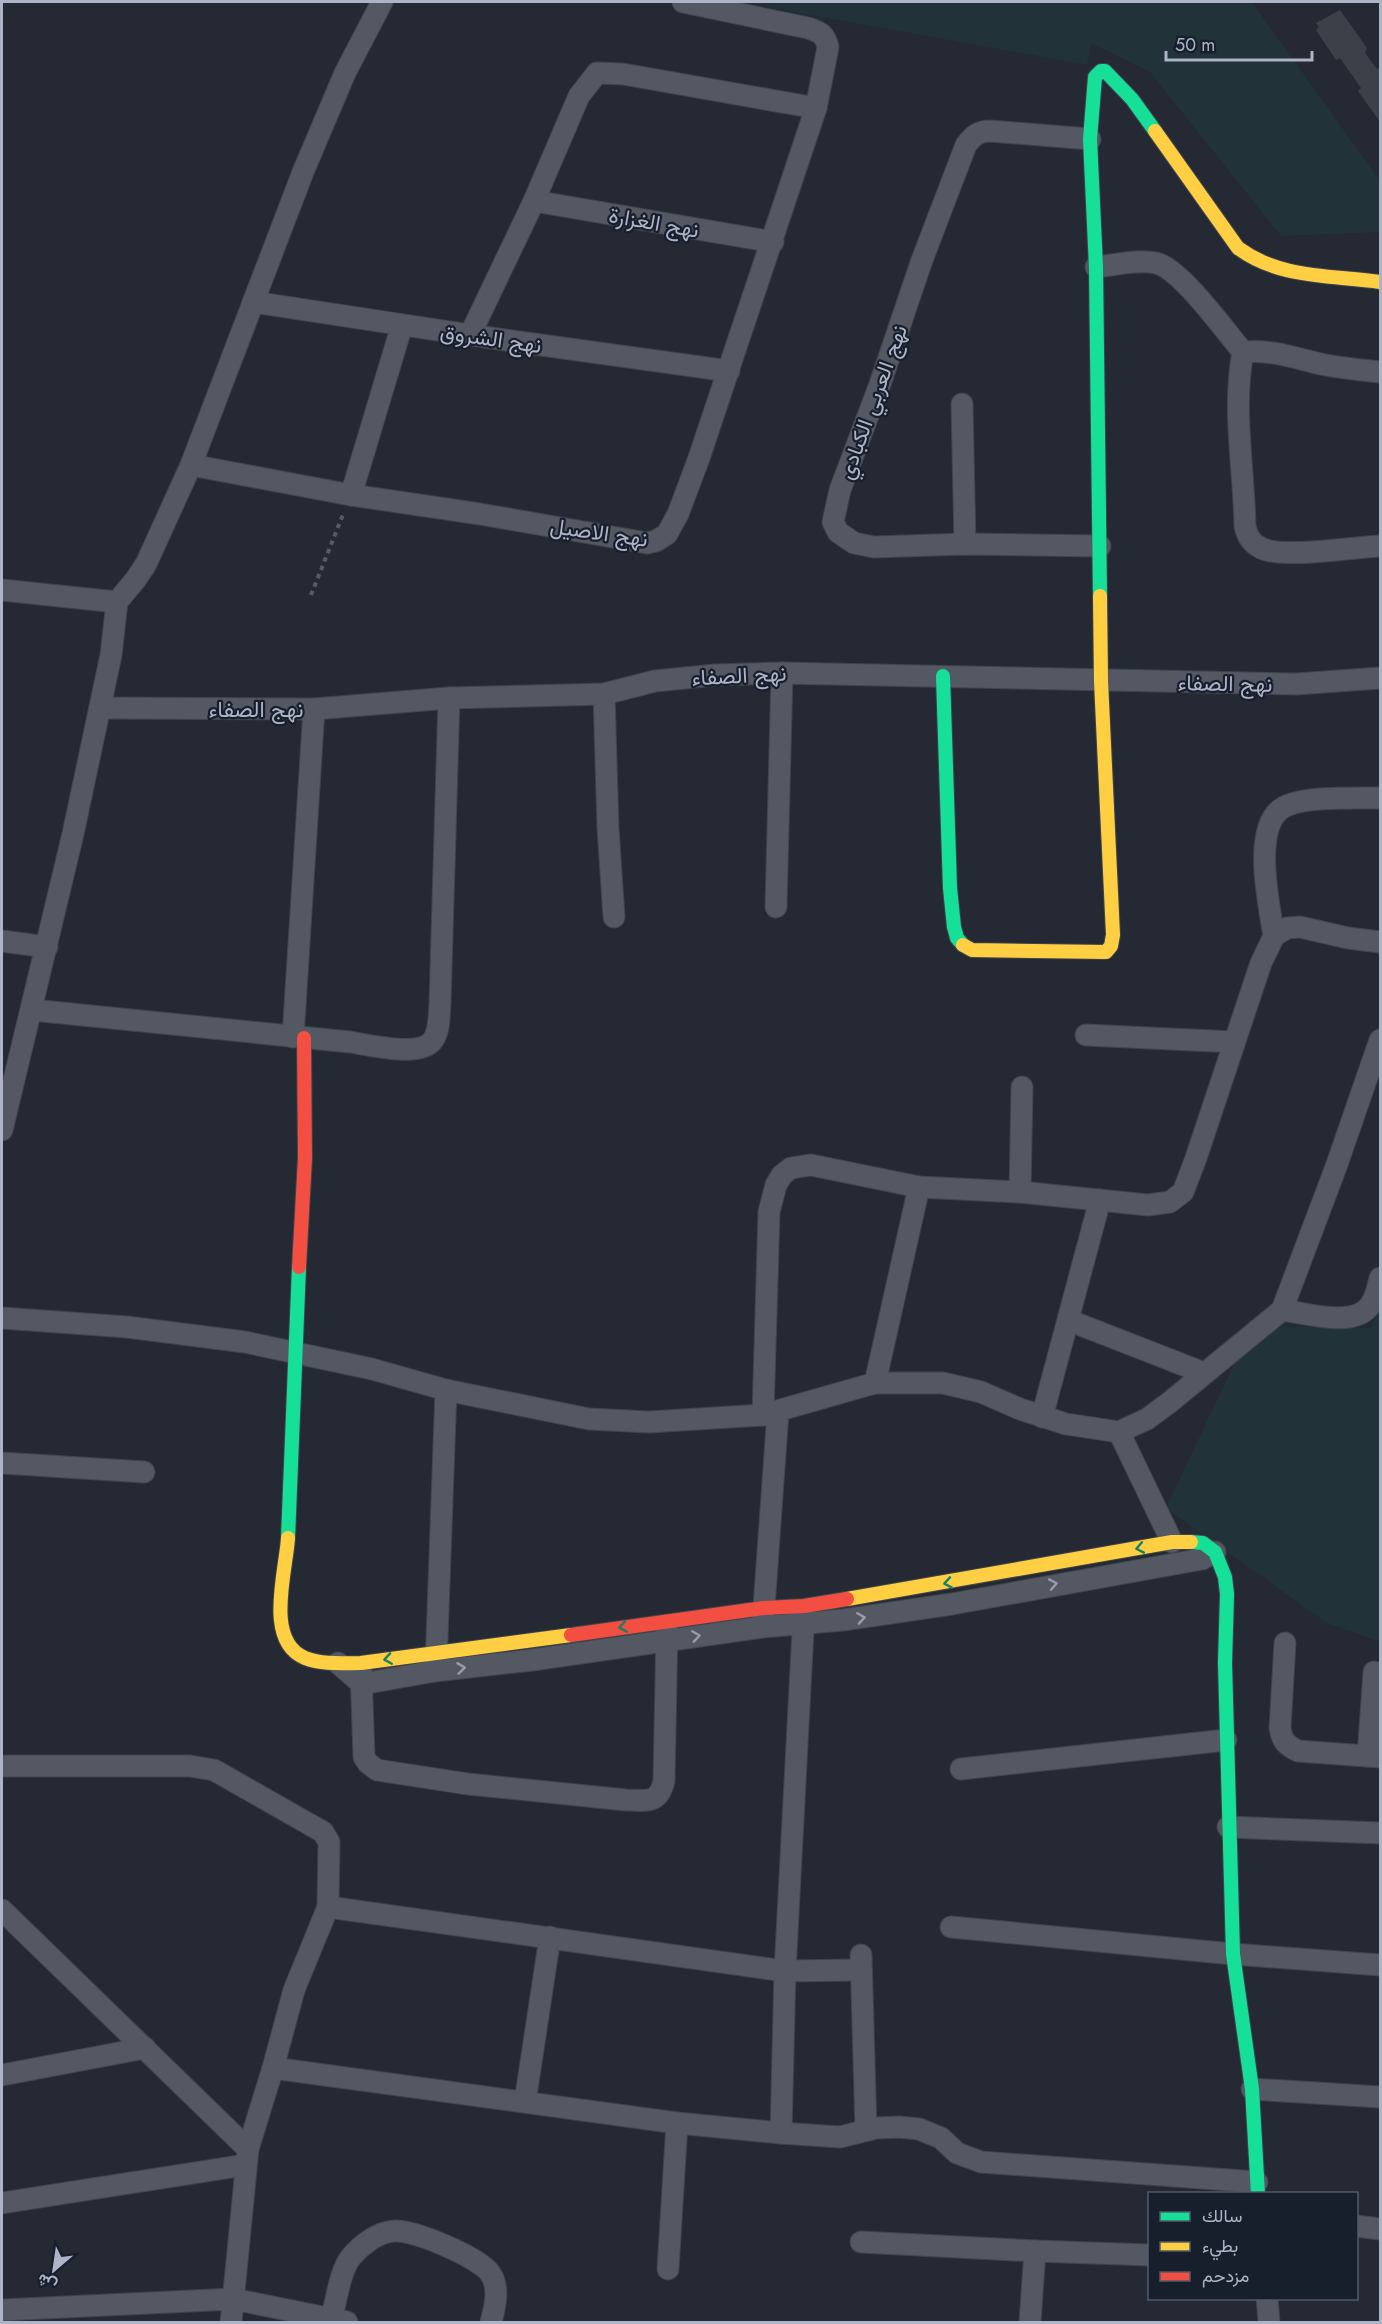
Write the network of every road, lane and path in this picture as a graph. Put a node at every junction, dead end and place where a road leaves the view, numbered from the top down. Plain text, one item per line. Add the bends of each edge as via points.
1 (382, 2) edge
2 (683, 2) edge
3 (816, 108) junction
4 (1090, 139) junction
5 (534, 201) junction
6 (773, 242) junction
7 (1096, 267) junction
8 (1380, 282) edge
9 (253, 302) junction
10 (402, 325) junction
11 (470, 336) junction
12 (1243, 352) junction
13 (729, 371) junction
14 (1380, 372) edge
15 (962, 404) dead end
16 (191, 465) junction
17 (351, 495) junction
18 (965, 544) junction
19 (1100, 546) junction
20 (1380, 546) edge
21 (2, 591) edge
22 (311, 595) dead end
23 (117, 602) junction
24 (782, 673) junction
25 (943, 676) junction
26 (1380, 678) edge
27 (1101, 681) junction
28 (603, 694) junction
29 (449, 698) junction
30 (100, 708) junction
31 (314, 709) junction
32 (1380, 798) edge
33 (776, 907) dead end
34 (614, 917) dead end
35 (1274, 936) junction
36 (2, 941) edge
37 (1380, 942) edge
38 (47, 947) junction
39 (32, 1010) junction
40 (1086, 1035) dead end
41 (299, 1038) junction
42 (1380, 1041) edge
43 (1234, 1042) junction
44 (1022, 1087) dead end
45 (2, 1130) edge
46 (919, 1187) junction
47 (1020, 1192) junction
48 (1100, 1200) junction
49 (1380, 1278) edge
50 (1282, 1310) junction
51 (2, 1318) edge
52 (1068, 1320) junction
53 (294, 1351) junction
54 (1204, 1373) junction
55 (875, 1383) junction
56 (446, 1390) junction
57 (770, 1413) junction
58 (1042, 1417) junction
59 (1119, 1432) junction
60 (2, 1462) edge
61 (144, 1472) dead end
62 (1172, 1542) junction
63 (1215, 1552) junction
64 (804, 1616) junction
65 (764, 1617) junction
66 (667, 1630) junction
67 (1285, 1643) dead end
68 (436, 1661) junction
69 (338, 1663) joint
70 (1374, 1672) dead end
71 (361, 1674) junction
72 (1226, 1740) junction
73 (1374, 1756) edge
74 (2, 1766) edge
75 (961, 1769) dead end
76 (1228, 1827) junction
77 (1380, 1833) edge
78 (328, 1907) junction
79 (2, 1910) edge
80 (951, 1927) dead end
81 (550, 1937) junction
82 (1233, 1954) junction
83 (1380, 1965) edge
84 (785, 1971) junction
85 (145, 2048) junction
86 (273, 2068) junction
87 (2, 2075) edge
88 (1252, 2089) junction
89 (1380, 2097) edge
90 (525, 2103) junction
91 (677, 2123) junction
92 (866, 2130) junction
93 (781, 2133) junction
94 (246, 2157) junction
95 (1257, 2188) edge
96 (2, 2203) edge
97 (1358, 2226) edge
98 (1380, 2229) edge
99 (861, 2242) dead end
100 (1035, 2251) junction
101 (1148, 2255) edge
102 (668, 2269) dead end
103 (233, 2299) junction
104 (1267, 2300) edge
105 (2, 2310) edge
106 (339, 2321) edge
107 (231, 2322) edge
108 (491, 2322) edge
109 (1030, 2322) edge
110 (1269, 2322) edge

1 - 9 street via 326,117
2 - 3 street, نهج الاصيل via 821,33 828,47
3 - 5 street via 624,74 597,73 579,96
3 - 6 street, نهج الاصيل
4 - 7 street
4 - 8 street via 1095,77 1105,71 1132,99 1238,248 1250,259 1295,274
4 - 18 street, نهج العربي الكبادي via 990,130 981,131 970,140 952,178 840,490 833,522 838,532 854,543 874,547
5 - 6 street, نهج الغزارة
5 - 11 street
6 - 13 street, نهج الاصيل
7 - 12 street via 1147,262 1163,265 1196,296
7 - 19 street
9 - 10 street, نهج الشروق
9 - 16 street
10 - 11 street, نهج الشروق
10 - 17 street
11 - 13 street, نهج الشروق
12 - 14 street via 1256,350
12 - 20 street via 1239,410 1247,536 1261,548 1284,552
13 - 17 street, نهج الاصيل via 678,514 667,534 656,541 637,542
15 - 18 street
16 - 17 street, نهج الاصيل
16 - 23 street via 146,564
17 - 22 path
18 - 19 street, نهج العربي الكبادي
19 - 27 street
21 - 23 street
23 - 30 street
24 - 25 street, نهج الصفاء
24 - 28 street, نهج الصفاء via 665,680
24 - 33 street
25 - 27 street, نهج الصفاء
25 - 27 street via 954,927 962,945 972,950 1098,953 1111,946
26 - 27 street, نهج الصفاء via 1296,684
28 - 29 street, نهج الصفاء
28 - 34 street
29 - 31 street, نهج الصفاء
29 - 41 street via 440,1003 434,1039 424,1048 399,1049
30 - 31 street, نهج الصفاء
30 - 38 street
31 - 41 street
32 - 35 street via 1293,803 1277,812 1269,824 1265,844
35 - 37 street via 1287,928 1300,927
35 - 43 street
36 - 38 street
38 - 39 street
39 - 41 street
39 - 45 street
40 - 43 street
41 - 53 street via 304,1158
42 - 50 street
43 - 48 street via 1183,1192 1170,1202 1148,1205
44 - 47 street
46 - 47 street
46 - 55 street
46 - 57 street via 811,1165 791,1168 782,1175 769,1212
47 - 48 street
48 - 52 street
49 - 50 street via 1370,1306 1352,1318
50 - 54 street
51 - 53 street via 127,1327
52 - 54 street
52 - 58 street
53 - 56 street
53 - 69 street via 293,1452 280,1611 283,1635 290,1648 305,1658
54 - 59 street via 1147,1419
55 - 57 street
55 - 58 street via 944,1383 981,1392
56 - 57 street via 589,1419 649,1422
56 - 68 street
57 - 65 street
58 - 59 street
59 - 62 street
60 - 61 street
62 - 63 street via 1203,1543
62 -> 64 street
64 -> 63 street via 952,1604 1202,1559
63 - 72 street via 1227,1594
64 - 65 street
64 - 84 street
65 - 66 street
66 - 68 street via 531,1660
66 - 71 street via 664,1781 660,1794 651,1800 468,1784 377,1770 364,1757
67 - 73 street via 1282,1739 1298,1751
68 - 71 street
69 - 71 street
70 - 73 street
72 - 75 street
72 - 76 street
74 - 78 street via 190,1766 214,1770 323,1832 329,1842
76 - 77 street
76 - 82 street
78 - 81 street
78 - 86 street via 294,1990
79 - 85 street
80 - 82 street
81 - 84 street
81 - 90 street
82 - 83 street
82 - 88 street
84 - 92 street via 861,1962
84 - 93 street
85 - 87 street
85 - 94 street
86 - 90 street
86 - 94 street
88 - 89 street
88 - 95 street
90 - 91 street
91 - 93 street
91 - 102 street
92 - 93 street via 840,2137
92 - 95 street via 919,2128 941,2138 957,2153 981,2162
94 - 96 street
94 - 103 street
97 - 98 street
99 - 100 street
100 - 101 street
100 - 109 street
103 - 105 street
103 - 106 street
103 - 107 street
104 - 110 street
106 - 108 street via 345,2269 351,2257 378,2235 395,2231 447,2247 490,2273 496,2302

